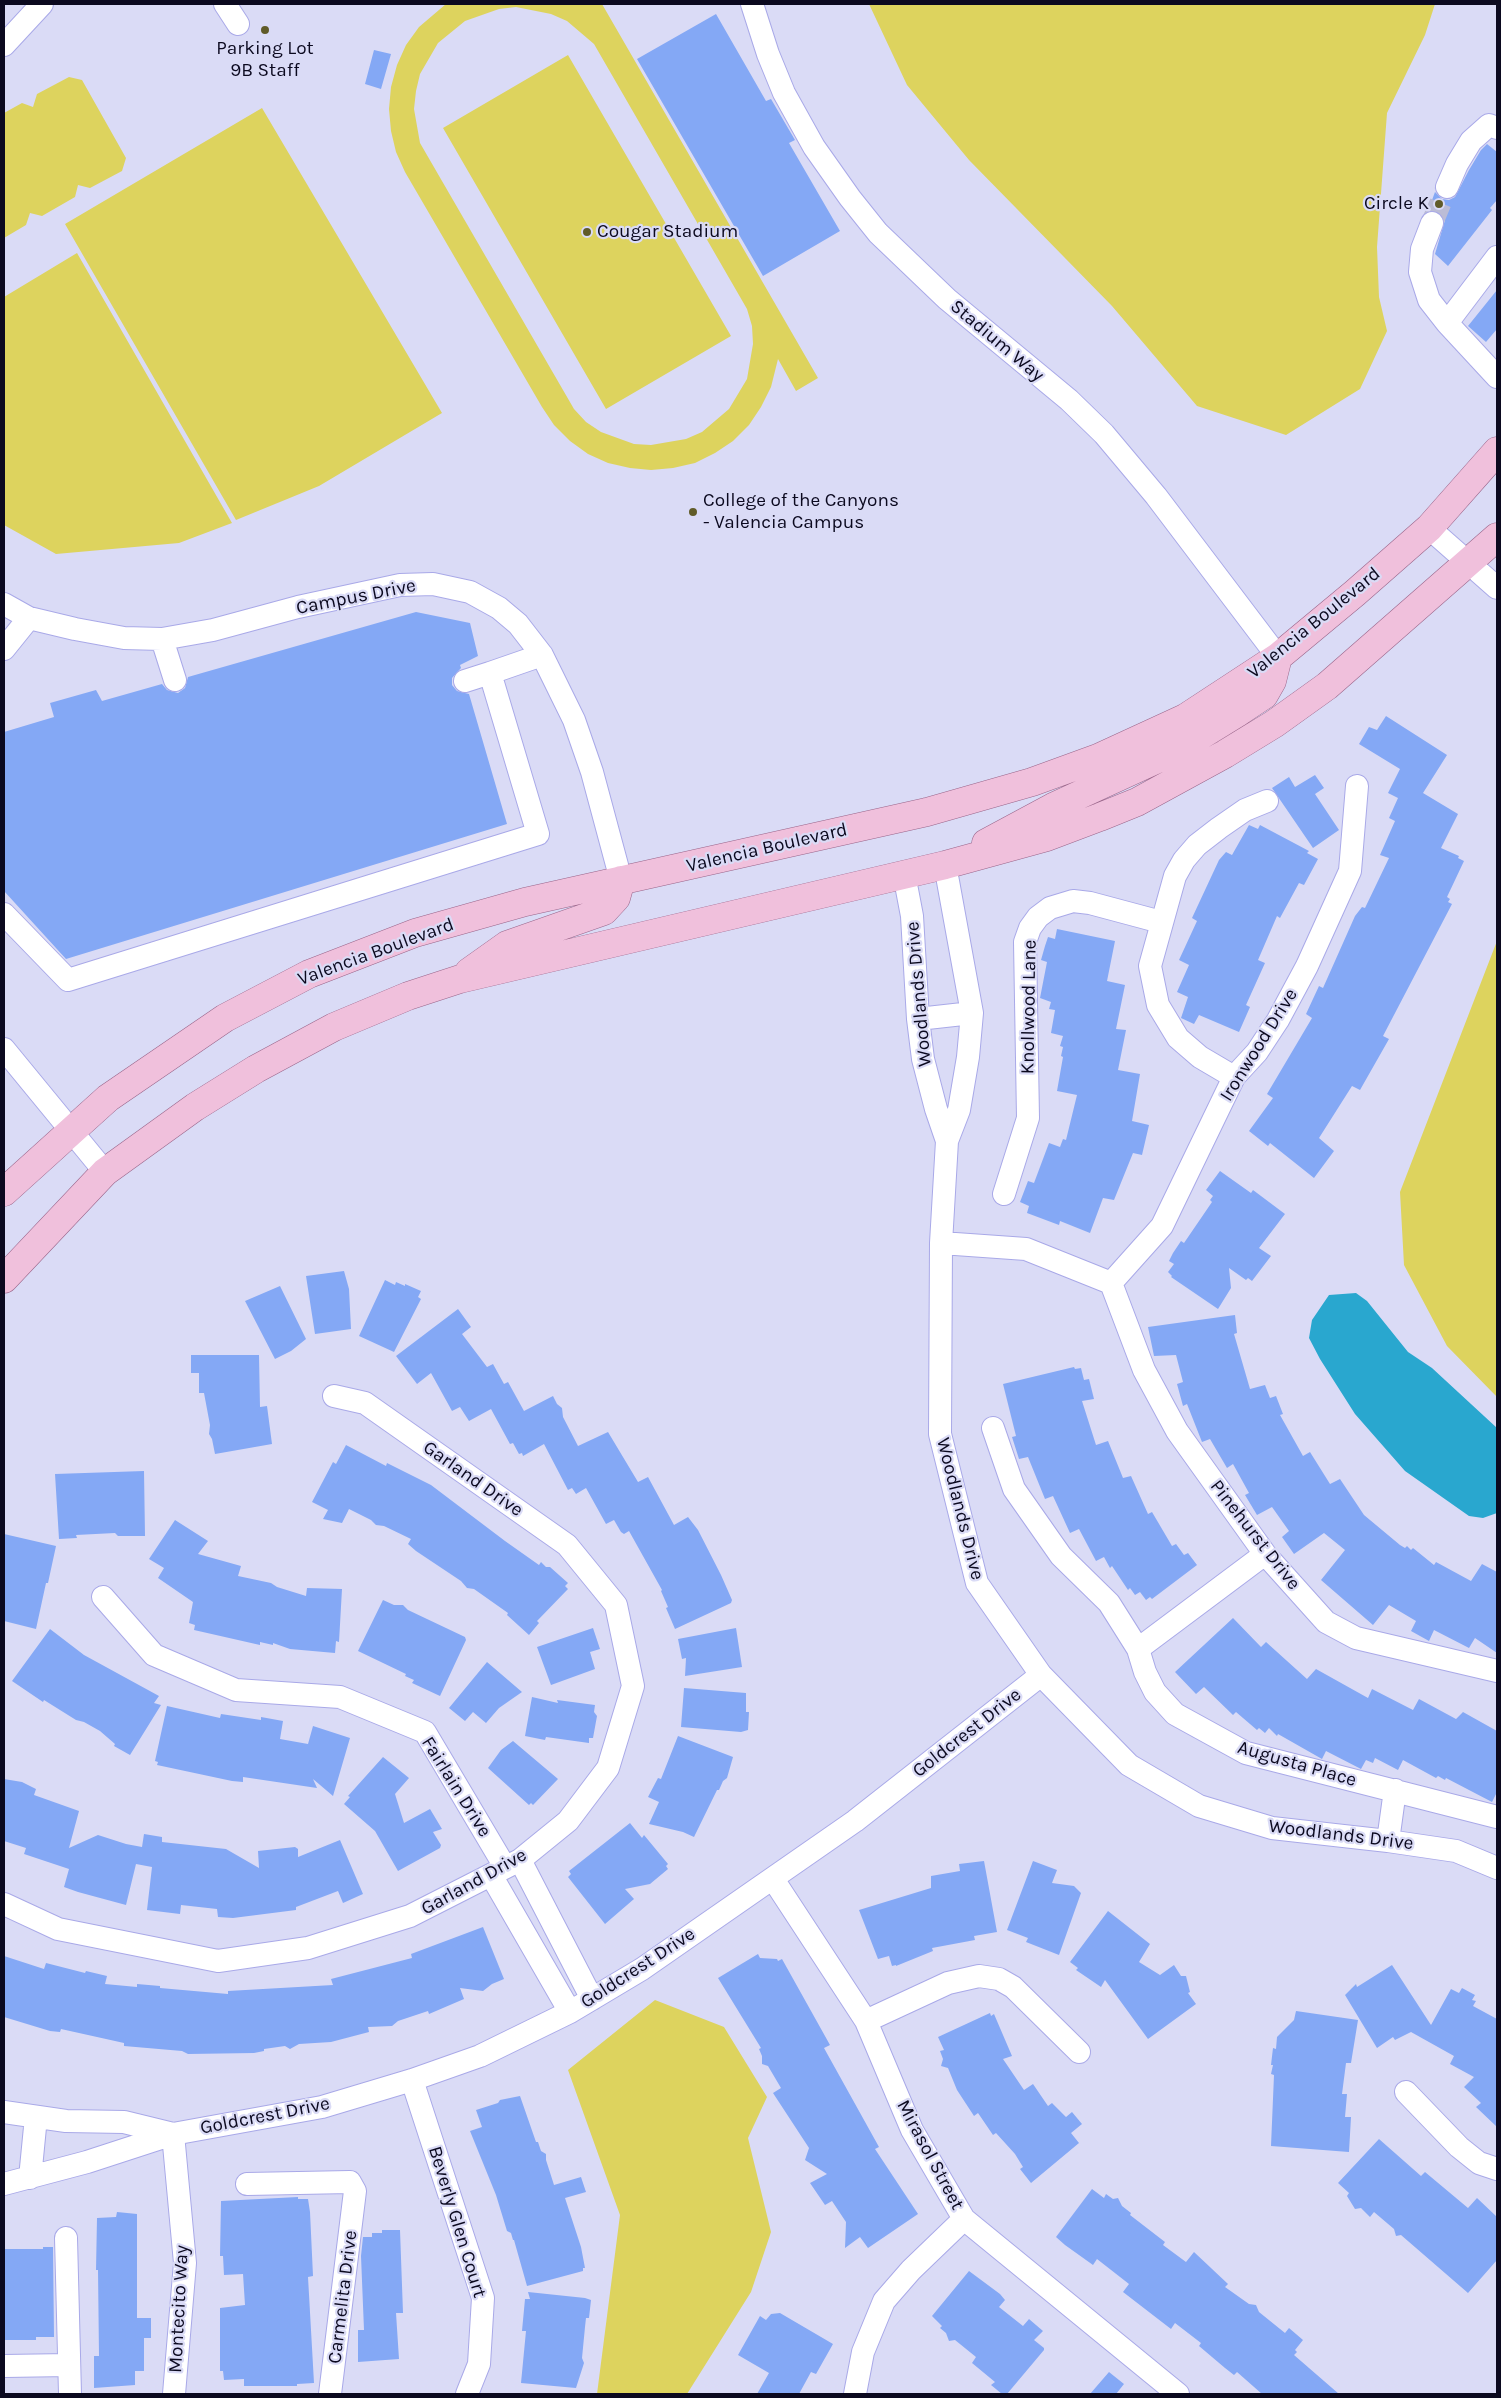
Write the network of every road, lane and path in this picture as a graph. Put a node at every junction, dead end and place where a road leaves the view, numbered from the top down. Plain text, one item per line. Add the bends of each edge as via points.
1 (42, 4) edge
2 (225, 4) edge
3 (752, 4) edge
4 (238, 24) dead end
5 (4, 45) edge
6 (1493, 127) edge
7 (1447, 187) tunnel mouth
8 (1432, 222) tunnel mouth
9 (1497, 257) edge
10 (1447, 323) junction
11 (1494, 366) edge
12 (1497, 451) edge
13 (1429, 528) junction
14 (1497, 537) edge
15 (1468, 564) junction
16 (1497, 588) edge
17 (4, 604) edge
18 (29, 618) junction
19 (162, 639) junction
20 (4, 649) edge
21 (542, 655) junction
22 (1278, 657) junction
23 (490, 673) junction
24 (175, 680) dead end
25 (465, 681) dead end
26 (1357, 786) dead end
27 (1267, 801) dead end
28 (945, 865) junction
29 (904, 874) junction
30 (621, 880) junction
31 (4, 914) edge
32 (1161, 922) junction
33 (460, 979) junction
34 (972, 1012) junction
35 (918, 1019) junction
36 (4, 1050) edge
37 (1234, 1077) junction
38 (71, 1130) junction
39 (947, 1141) junction
40 (104, 1172) junction
41 (4, 1192) edge
42 (1004, 1194) dead end
43 (941, 1243) junction
44 (4, 1279) edge
45 (1111, 1283) junction
46 (334, 1396) dead end
47 (992, 1428) dead end
48 (1265, 1554) junction
49 (103, 1597) dead end
50 (1138, 1649) junction
51 (1497, 1671) edge
52 (1041, 1675) junction
53 (1395, 1790) junction
54 (1497, 1817) edge
55 (1388, 1840) junction
56 (505, 1867) junction
57 (1497, 1868) edge
58 (773, 1879) junction
59 (4, 1904) edge
60 (592, 1999) junction
61 (570, 2012) junction
62 (866, 2021) junction
63 (1079, 2052) dead end
64 (412, 2080) junction
65 (1406, 2092) dead end
66 (4, 2112) edge
67 (36, 2117) junction
68 (173, 2134) junction
69 (1497, 2170) edge
70 (13, 2180) edge
71 (247, 2184) dead end
72 (964, 2219) junction
73 (66, 2238) dead end
74 (69, 2365) junction
75 (4, 2366) edge
76 (70, 2394) edge
77 (174, 2394) edge
78 (330, 2394) edge
79 (467, 2394) edge
80 (855, 2394) edge
81 (1178, 2394) edge

1 - 5 street
2 - 4 street
3 - 22 street, Stadium Way via 784,93 814,146 861,212 897,252 947,299 1062,394 1104,434 1156,496
6 - 7 street via 1471,142
8 - 10 street via 1422,250 1420,272 1428,300
9 - 10 street
10 - 11 street
12 - 13 main road, Valencia Boulevard
13 - 15 street
13 - 22 main road, Valencia Boulevard
14 - 15 main road
15 - 16 street
15 - 28 main road via 1326,686 1225,754 1137,802 1100,817 1047,837
17 - 18 street, Campus Drive
18 - 19 street, Campus Drive via 124,638
18 - 20 street
19 - 21 street, Campus Drive via 213,630 400,585 433,584 470,592 498,608 518,624
19 - 24 street
21 - 23 street
21 - 30 street, Campus Drive via 574,720 592,772
22 - 28 main road via 1272,681 1264,695 1237,713 1177,750 1053,807
22 - 30 main road, Valencia Boulevard via 1185,718 1098,758 1032,782 927,812
23 - 25 street
23 - 31 street via 538,834 68,980
26 - 37 street, Ironwood Drive via 1350,871 1307,966 1278,1020 1257,1052
27 - 32 street via 1245,810 1188,855 1175,876
28 - 29 main road
28 - 34 street, Woodlands Drive
29 - 33 main road
29 - 35 street, Woodlands Drive via 912,916
30 - 33 main road via 616,898 604,911 507,945
30 - 38 main road, Valencia Boulevard via 525,902 415,934 309,974 226,1018 108,1098
32 - 37 street via 1150,966 1160,1009 1188,1048
32 - 42 street, Knollwood Lane via 1074,901 1050,908 1030,928 1026,942 1028,1118
33 - 40 main road via 408,996 334,1027 265,1064 194,1107
34 - 35 street
34 - 39 street, Woodlands Drive via 959,1110
35 - 39 street, Woodlands Drive via 923,1060
36 - 38 street
37 - 45 street, Ironwood Drive via 1162,1226
38 - 40 street
38 - 41 main road, Valencia Boulevard
39 - 43 street, Woodlands Drive
40 - 44 main road
43 - 45 street via 1026,1248
43 - 52 street, Woodlands Drive via 940,1434 977,1584
45 - 48 street, Pinehurst Drive via 1144,1370 1177,1431
46 - 56 street, Garland Drive via 365,1403 567,1545 616,1605 633,1686 608,1768 568,1821
47 - 50 street, Augusta Place via 1014,1489 1062,1556 1109,1603
48 - 50 street
48 - 51 street, Pinehurst Drive via 1326,1622 1356,1638
49 - 56 street, Fairlain Drive via 154,1655 236,1690 340,1697 425,1732
50 - 53 street, Augusta Place via 1155,1692 1175,1714 1246,1753
52 - 55 street, Woodlands Drive via 1129,1765 1199,1806 1272,1828
52 - 58 street, Goldcrest Drive via 855,1821
53 - 54 street, Augusta Place
53 - 55 street
55 - 57 street, Woodlands Drive via 1456,1851
56 - 59 street, Garland Drive via 410,1916 308,1948 218,1961 58,1929
56 - 60 street, Fairlain Drive
56 - 61 street, Fairlain Drive
58 - 60 street, Goldcrest Drive via 642,1969
58 - 62 street, Mirasol Street
60 - 61 street, Goldcrest Drive
61 - 64 street, Goldcrest Drive via 480,2056
62 - 63 street via 948,1983 979,1976 999,1979 1013,1987
62 - 72 street, Mirasol Street via 912,2130
64 - 68 street, Goldcrest Drive via 322,2107
64 - 79 street, Beverly Glen Court via 483,2298 479,2364
65 - 69 street via 1459,2147 1479,2163
66 - 67 street, Goldcrest Drive
67 - 68 street, Goldcrest Drive via 124,2122
67 - 70 street
68 - 70 street, Goldcrest Drive
68 - 77 street, Montecito Way via 185,2262
71 - 78 street, Carmelita Drive via 350,2182 355,2191
72 - 80 street via 884,2301 863,2352
72 - 81 street, Mirasol Street
73 - 74 street
74 - 75 street
74 - 76 street

